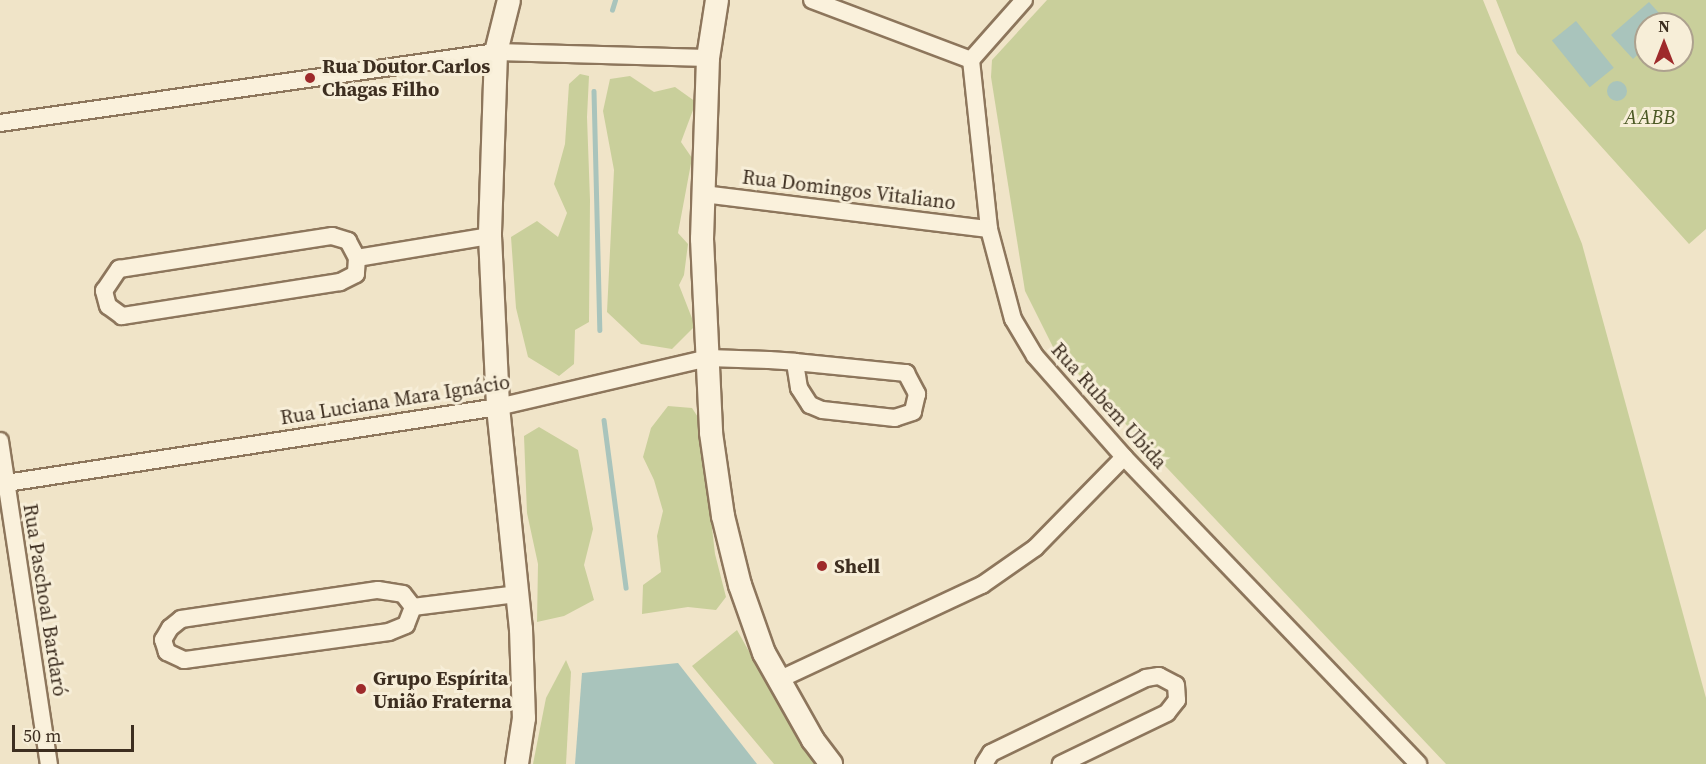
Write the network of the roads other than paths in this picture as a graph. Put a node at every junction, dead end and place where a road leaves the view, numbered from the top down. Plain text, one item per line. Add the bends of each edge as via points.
1 (509, 0) edge
2 (717, 0) edge
3 (812, 0) edge
4 (1024, 0) edge
5 (496, 52) junction
6 (708, 58) junction
7 (970, 60) junction
8 (0, 123) edge
9 (703, 194) junction
10 (990, 229) junction
11 (490, 236) junction
12 (357, 258) junction
13 (708, 358) junction
14 (795, 362) junction
15 (498, 407) junction
16 (0, 441) edge
17 (1124, 457) junction
18 (3, 483) edge
19 (518, 594) junction
20 (413, 607) junction
21 (778, 680) junction
22 (49, 764) edge
23 (517, 764) edge
24 (831, 764) edge
25 (984, 764) edge
26 (1061, 764) edge
27 (1418, 764) edge

1 - 5 main road
2 - 6 main road
3 - 7 street
4 - 7 street
5 - 6 street
5 - 8 street
5 - 11 main road
6 - 9 main road
7 - 10 street, Rua Rubem Ubida
9 - 10 street, Rua Domingos Vitaliano
9 - 13 main road
10 - 17 street, Rua Rubem Ubida via 1004,292 1024,338 1035,356
11 - 12 street
11 - 15 main road
12 - 12 street via 348,241 332,236 119,269 104,291 108,306 122,316 340,282 356,274
13 - 14 street, Rua Luciana Mara Ignácio
13 - 15 street, Rua Luciana Mara Ignácio
13 - 21 main road via 711,434 723,516 740,585
14 - 14 street, Rua Luciana Mara Ignácio via 799,388 810,405 822,410 895,418 913,412 917,394 906,373
15 - 18 street, Rua Luciana Mara Ignácio
15 - 19 main road
16 - 18 street, Rua Paschoal Bardaró
17 - 21 street via 1035,548 982,585
17 - 27 street, Rua Rubem Ubida
18 - 22 street, Rua Paschoal Bardaró
19 - 20 street
19 - 23 main road via 524,718
20 - 20 street via 404,594 378,590 181,619 163,640 167,652 184,660 389,632 406,625
21 - 24 main road
25 - 26 street via 991,753 1146,678 1159,676 1176,685 1177,700 1167,713

